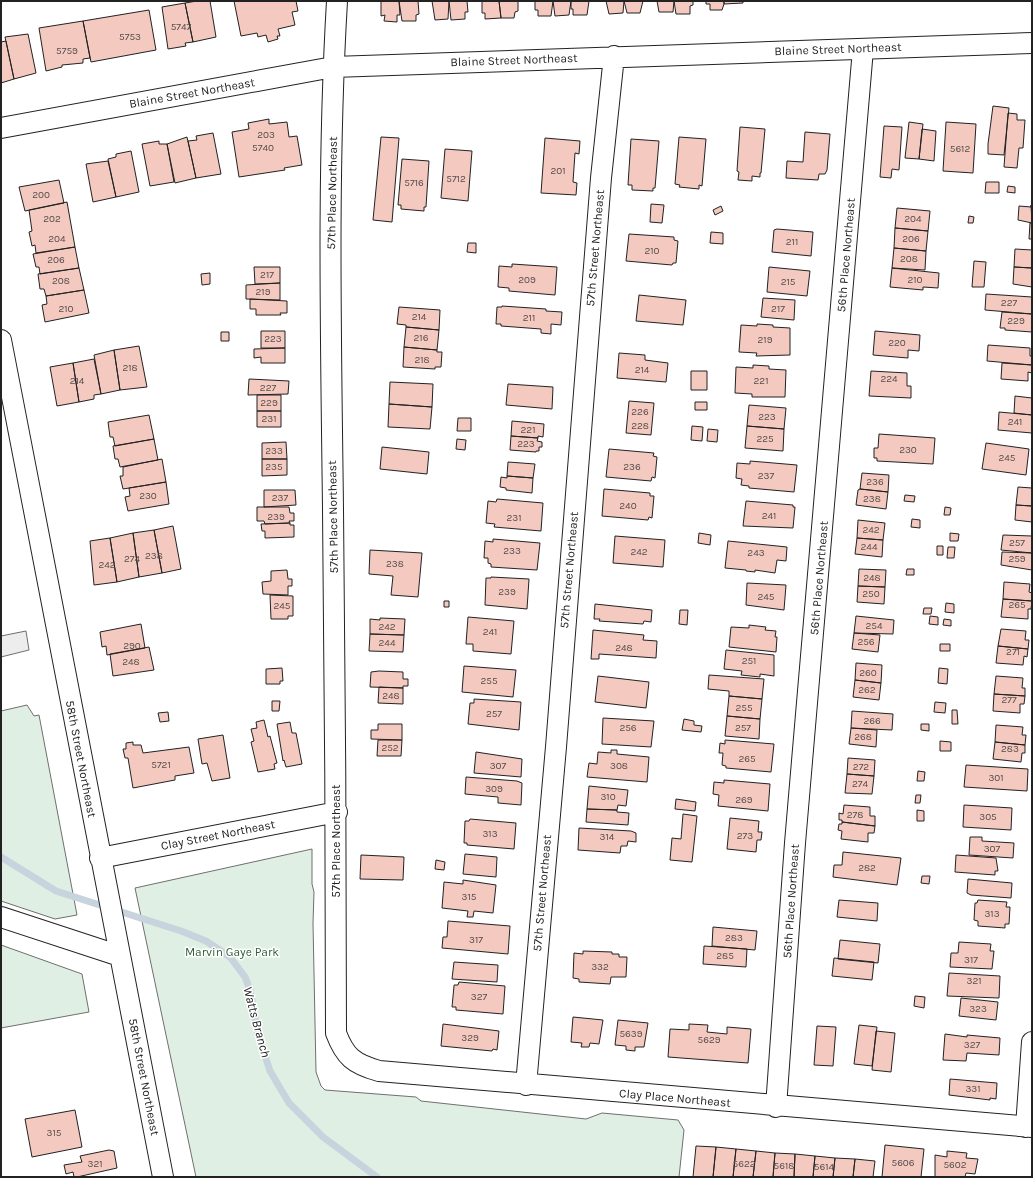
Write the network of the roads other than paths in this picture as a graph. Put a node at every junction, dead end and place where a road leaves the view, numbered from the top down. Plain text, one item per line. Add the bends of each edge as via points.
1 (337, 1) edge
2 (1032, 43) edge
3 (863, 49) junction
4 (614, 56) junction
5 (333, 67) junction
6 (1, 128) edge
7 (1, 340) edge
8 (337, 812) junction
9 (100, 858) junction
10 (1, 917) edge
11 (120, 956) junction
12 (336, 1033) joint
13 (1032, 1042) edge
14 (526, 1085) junction
15 (776, 1107) junction
16 (1029, 1127) edge
17 (163, 1177) edge

1 - 5 street, 57th Place Northeast
2 - 3 street, Blaine Street Northeast
3 - 4 street, Blaine Street Northeast
3 - 15 street, 56th Place Northeast via 796,835
4 - 5 street, Blaine Street Northeast
4 - 14 street, 57th Street Northeast via 600,186 556,747
5 - 6 street, Blaine Street Northeast
5 - 8 street, 57th Place Northeast via 330,315
7 - 9 street, 58th Street Northeast
8 - 9 street, Clay Street Northeast
8 - 12 street, 57th Place Northeast
9 - 11 street, 58th Street Northeast
10 - 11 street
11 - 17 street, 58th Street Northeast
12 - 14 street, Clay Place Northeast via 342,1050 367,1068 379,1072
13 - 16 street
14 - 15 street, Clay Place Northeast
15 - 16 street, Clay Place Northeast

